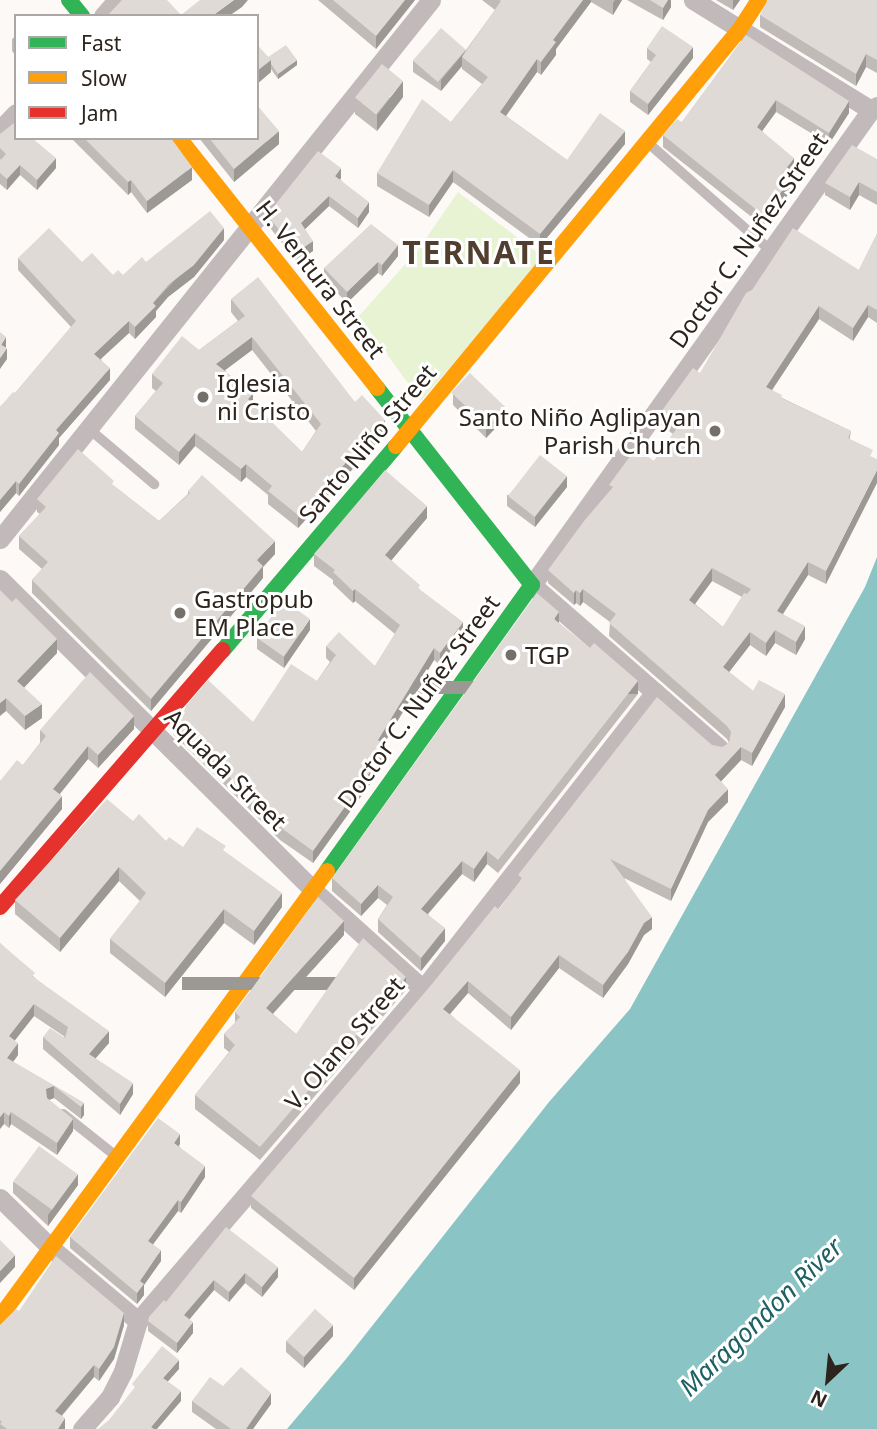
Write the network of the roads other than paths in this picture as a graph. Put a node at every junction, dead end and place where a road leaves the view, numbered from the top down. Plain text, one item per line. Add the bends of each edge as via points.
1 (69, 0) edge
2 (117, 0) edge
3 (431, 0) edge
4 (693, 0) edge
5 (759, 0) edge
6 (80, 14) edge
7 (105, 14) edge
8 (740, 29) junction
9 (874, 108) edge
10 (14, 115) edge
11 (0, 130) edge
12 (181, 140) edge
13 (646, 141) junction
14 (248, 226) junction
15 (770, 250) junction
16 (88, 428) junction
17 (409, 430) junction
18 (154, 484) dead end
19 (0, 539) edge
20 (0, 579) edge
21 (532, 584) junction
22 (655, 692) junction
23 (154, 732) junction
24 (719, 748) edge
25 (313, 890) junction
26 (0, 906) edge
27 (423, 989) junction
28 (52, 1105) edge
29 (117, 1158) junction
30 (0, 1198) edge
31 (51, 1248) junction
32 (0, 1317) edge
33 (138, 1321) junction
34 (82, 1429) edge

1 - 6 main road
2 - 7 street
3 - 14 street
4 - 8 street
5 - 8 main road, Santo Niño Street
8 - 9 street
8 - 13 main road, Santo Niño Street
9 - 15 street, Doctor C. Nuñez Street
10 - 11 street
12 - 14 main road, H. Ventura Street
13 - 15 lane
13 - 17 main road, Santo Niño Street
14 - 16 street
14 - 17 main road, H. Ventura Street
15 - 21 street, Doctor C. Nuñez Street
16 - 18 lane
16 - 19 street
17 - 21 main road, H. Ventura Street
17 - 23 main road, Santo Niño Street
20 - 23 street, Aquada Street
21 - 22 street, H. Ventura Street
21 - 25 main road, Doctor C. Nuñez Street
22 - 24 street, H. Ventura Street
22 - 27 street, V. Olano Street
23 - 25 street, Aquada Street
23 - 26 main road, Santo Niño Street
25 - 27 street, Aquada Street
25 - 29 main road, Doctor C. Nuñez Street
27 - 33 street, V. Olano Street
28 - 29 lane
29 - 31 main road, Doctor C. Nuñez Street
30 - 31 street
31 - 32 main road, Doctor C. Nuñez Street
31 - 33 street
33 - 34 street, V. Olano Street via 110,1397

